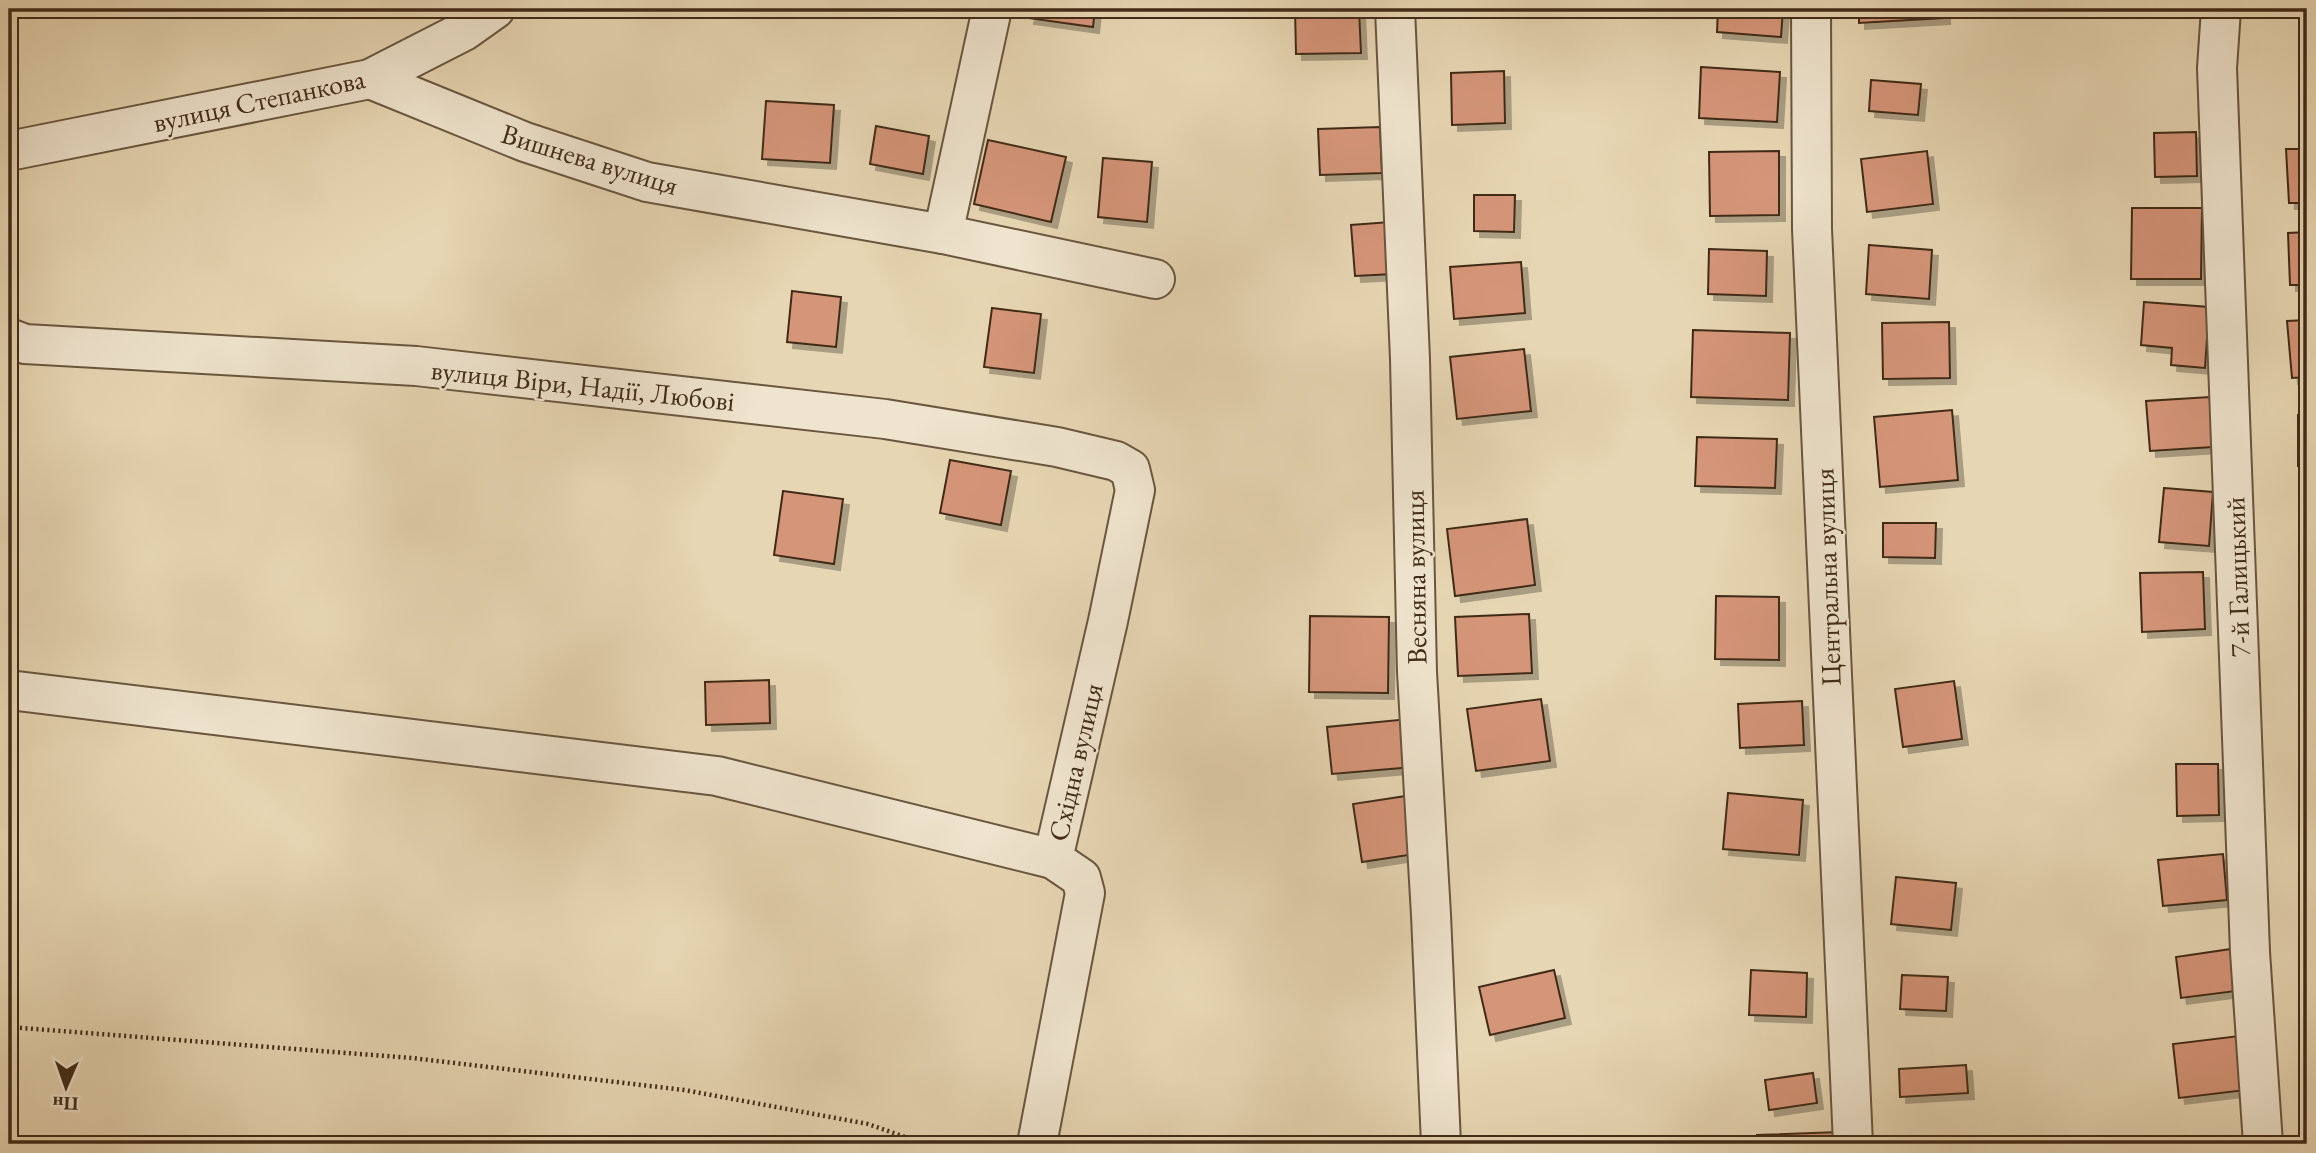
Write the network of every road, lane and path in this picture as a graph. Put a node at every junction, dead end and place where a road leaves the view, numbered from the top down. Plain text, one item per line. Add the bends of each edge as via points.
1 (495, 9) edge
2 (992, 9) edge
3 (1395, 9) edge
4 (1811, 9) edge
5 (2221, 9) edge
6 (370, 79) junction
7 (9, 151) edge
8 (943, 234) junction
9 (1155, 279) dead end
10 (9, 338) edge
11 (1135, 489) joint
12 (9, 690) edge
13 (1053, 859) junction
14 (9, 1027) edge
15 (925, 1144) edge
16 (1037, 1144) edge
17 (1441, 1144) edge
18 (1853, 1144) edge
19 (2263, 1144) edge

1 - 6 street, вулиця Степанкова via 464,31
2 - 8 street
3 - 17 street, Весняна вулиця via 1417,671
4 - 18 street, Центральна вулиця via 1812,229
5 - 19 street, 7-й Галицький via 2217,68 2250,952
6 - 7 street, вулиця Степанкова
6 - 8 street, Вишнева вулиця via 525,142 647,182
8 - 9 street, Вишнева вулиця
10 - 11 street, вулиця Віри, Надії, Любові via 25,344 416,366 885,419 1116,461 1130,469
11 - 13 street, Східна вулиця
12 - 13 street via 717,776
13 - 16 street, Східна вулиця via 1081,878 1085,893
14 - 15 path via 412,1058 684,1090 868,1124

